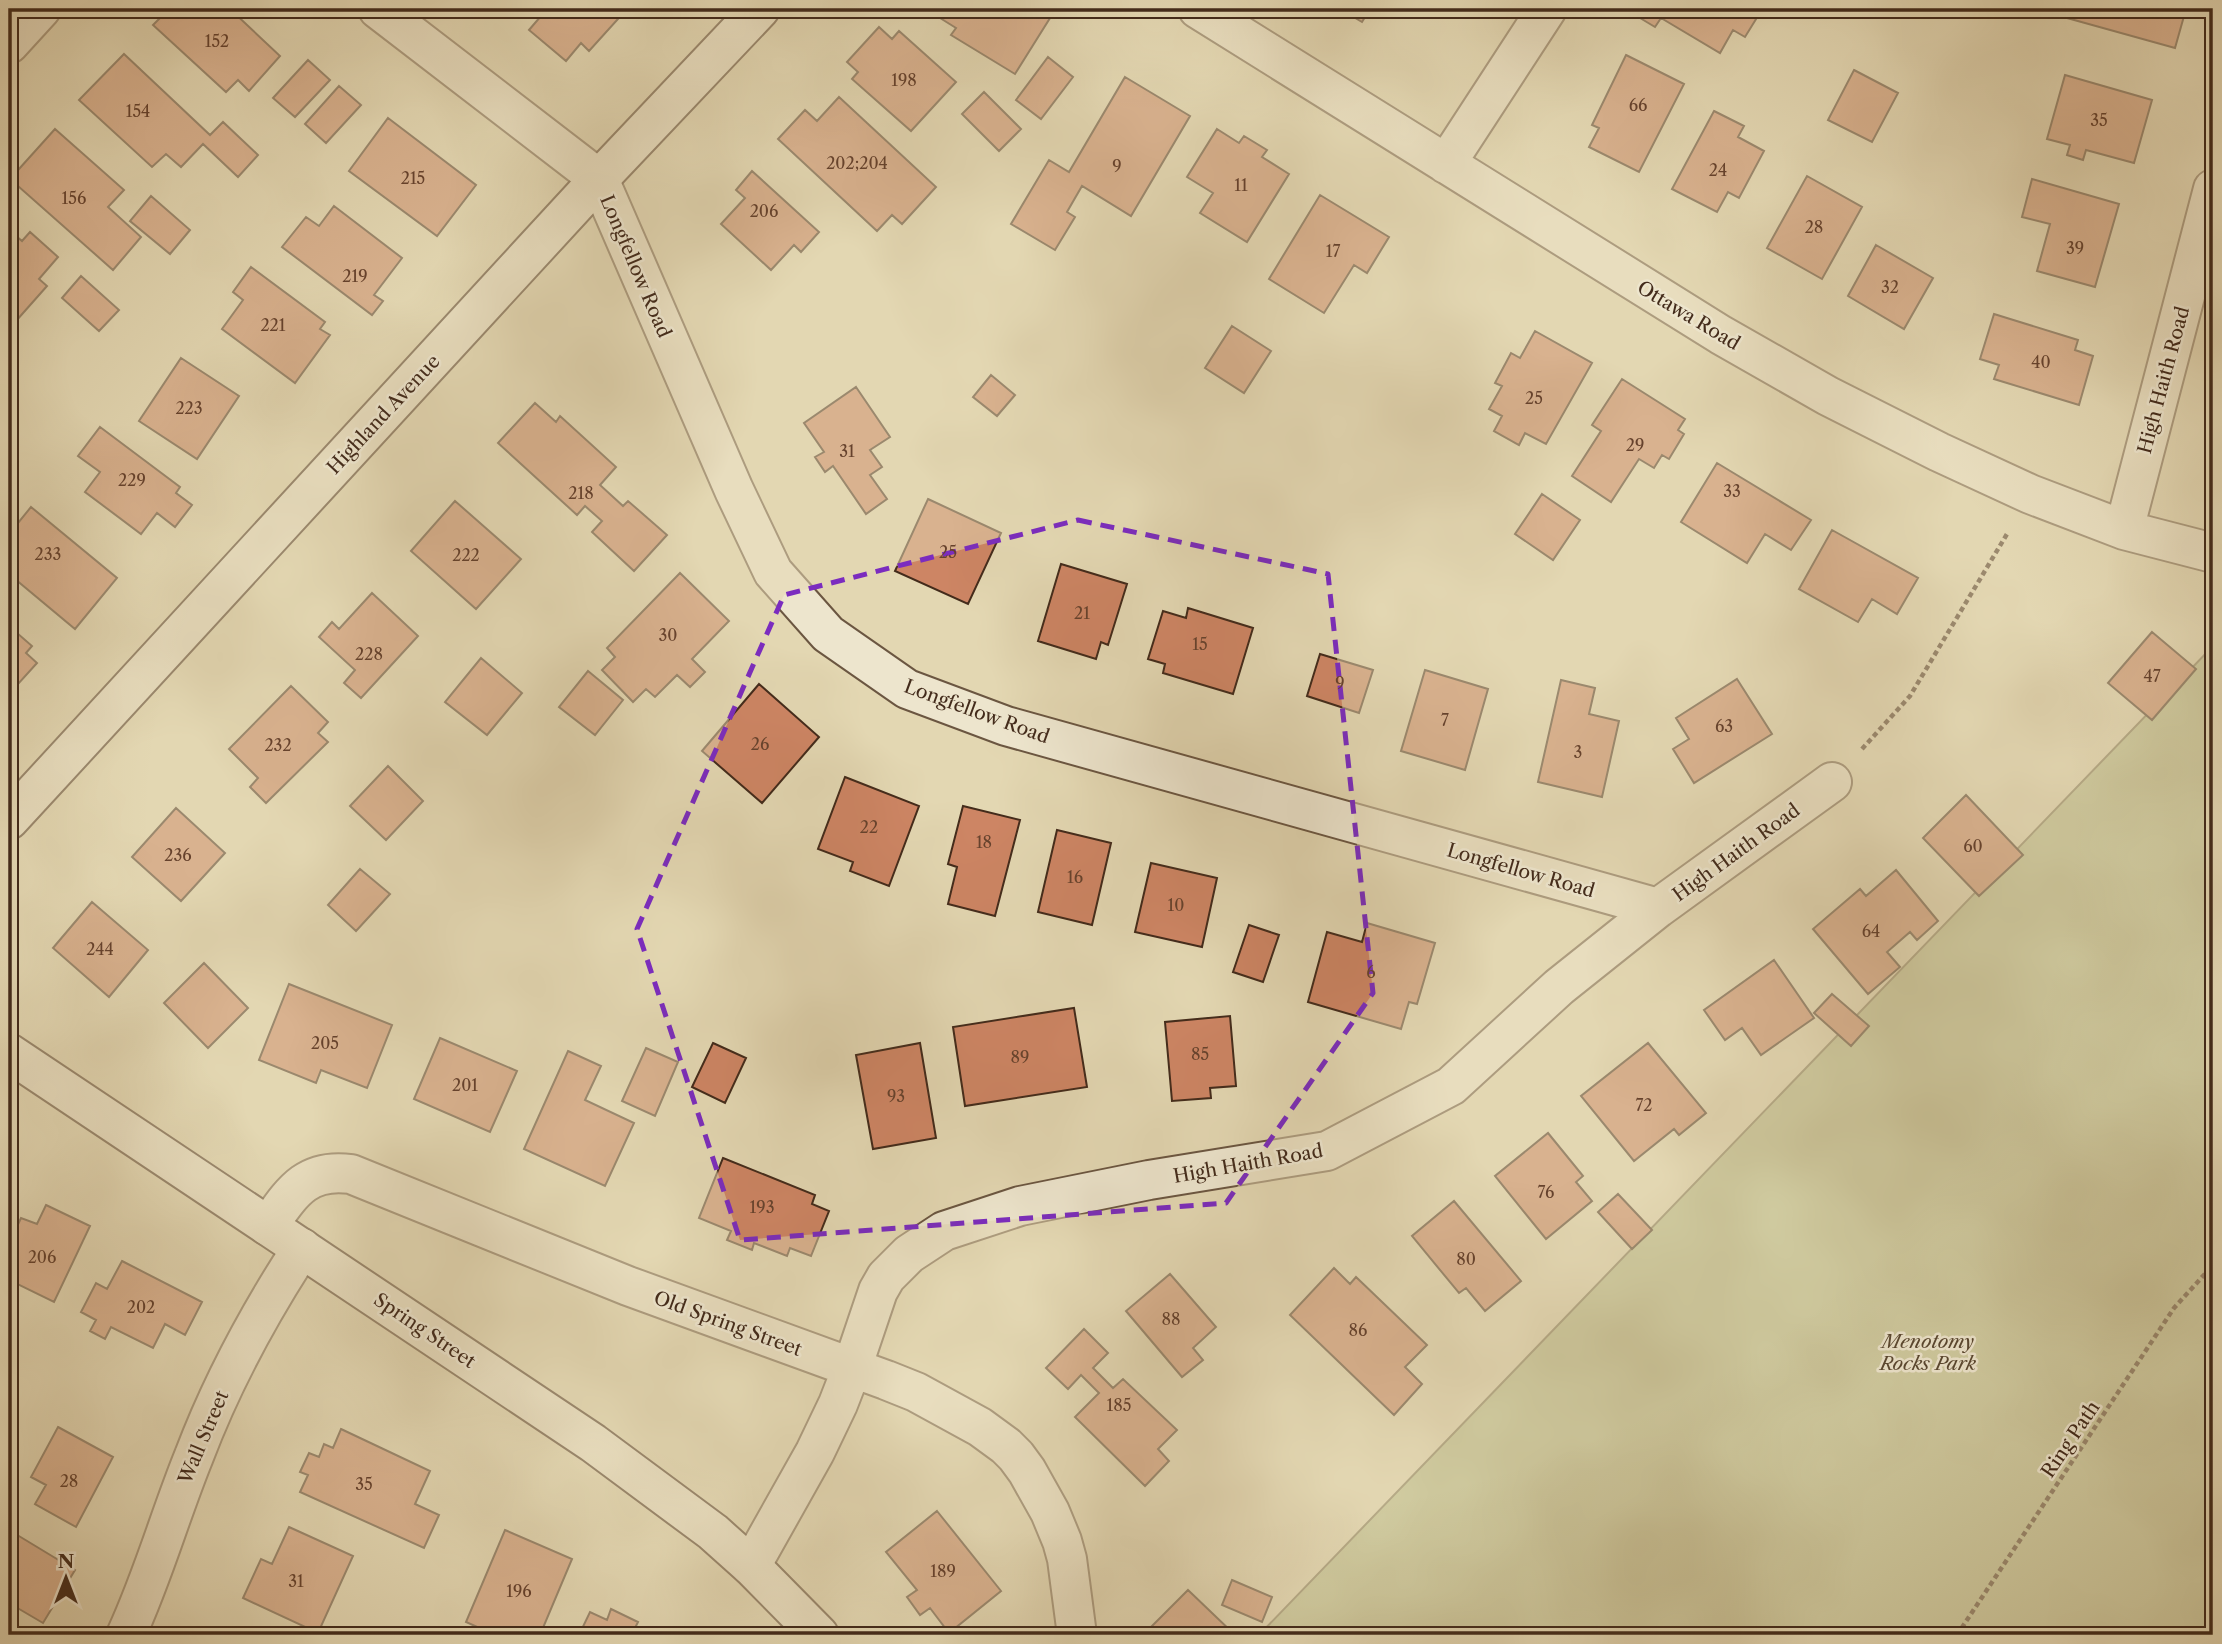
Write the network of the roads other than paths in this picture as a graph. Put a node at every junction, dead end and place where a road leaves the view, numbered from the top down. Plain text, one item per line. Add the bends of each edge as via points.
1 (41, 9) edge
2 (378, 9) edge
3 (760, 9) edge
4 (1198, 9) edge
5 (1547, 9) edge
6 (9, 44) edge
7 (1446, 164) junction
8 (599, 180) junction
9 (2213, 189) edge
10 (2124, 530) junction
11 (2213, 553) edge
12 (1832, 782) road end
13 (9, 821) edge
14 (1658, 908) junction
15 (9, 1053) edge
16 (268, 1226) junction
17 (302, 1248) junction
18 (852, 1368) junction
19 (751, 1566) junction
20 (126, 1635) edge
21 (819, 1635) edge
22 (1077, 1635) edge

1 - 6 street
2 - 8 street, Longfellow Road
3 - 8 street, Highland Avenue
4 - 7 street, Ottawa Road
5 - 7 street
7 - 10 street, Ottawa Road via 1721,335 1841,402 2030,494
8 - 13 street, Highland Avenue
8 - 14 street, Longfellow Road via 773,572 828,634 907,690 1006,726
9 - 10 street, High Haith Road
10 - 11 street, Ottawa Road
12 - 14 street, High Haith Road
14 - 18 street, High Haith Road via 1559,987 1451,1086 1327,1151 1020,1206 944,1231 909,1254 886,1277
15 - 16 street, Spring Street
16 - 17 street, Spring Street
16 - 18 street, Old Spring Street via 310,1178 351,1174 628,1286
17 - 19 street, Spring Street via 593,1443
17 - 20 street, Wall Street via 250,1332 206,1425
18 - 19 street, High Haith Road via 815,1452
18 - 22 street, Old Spring Street via 916,1392 964,1417 1016,1456 1062,1541
19 - 21 street, Spring Street

